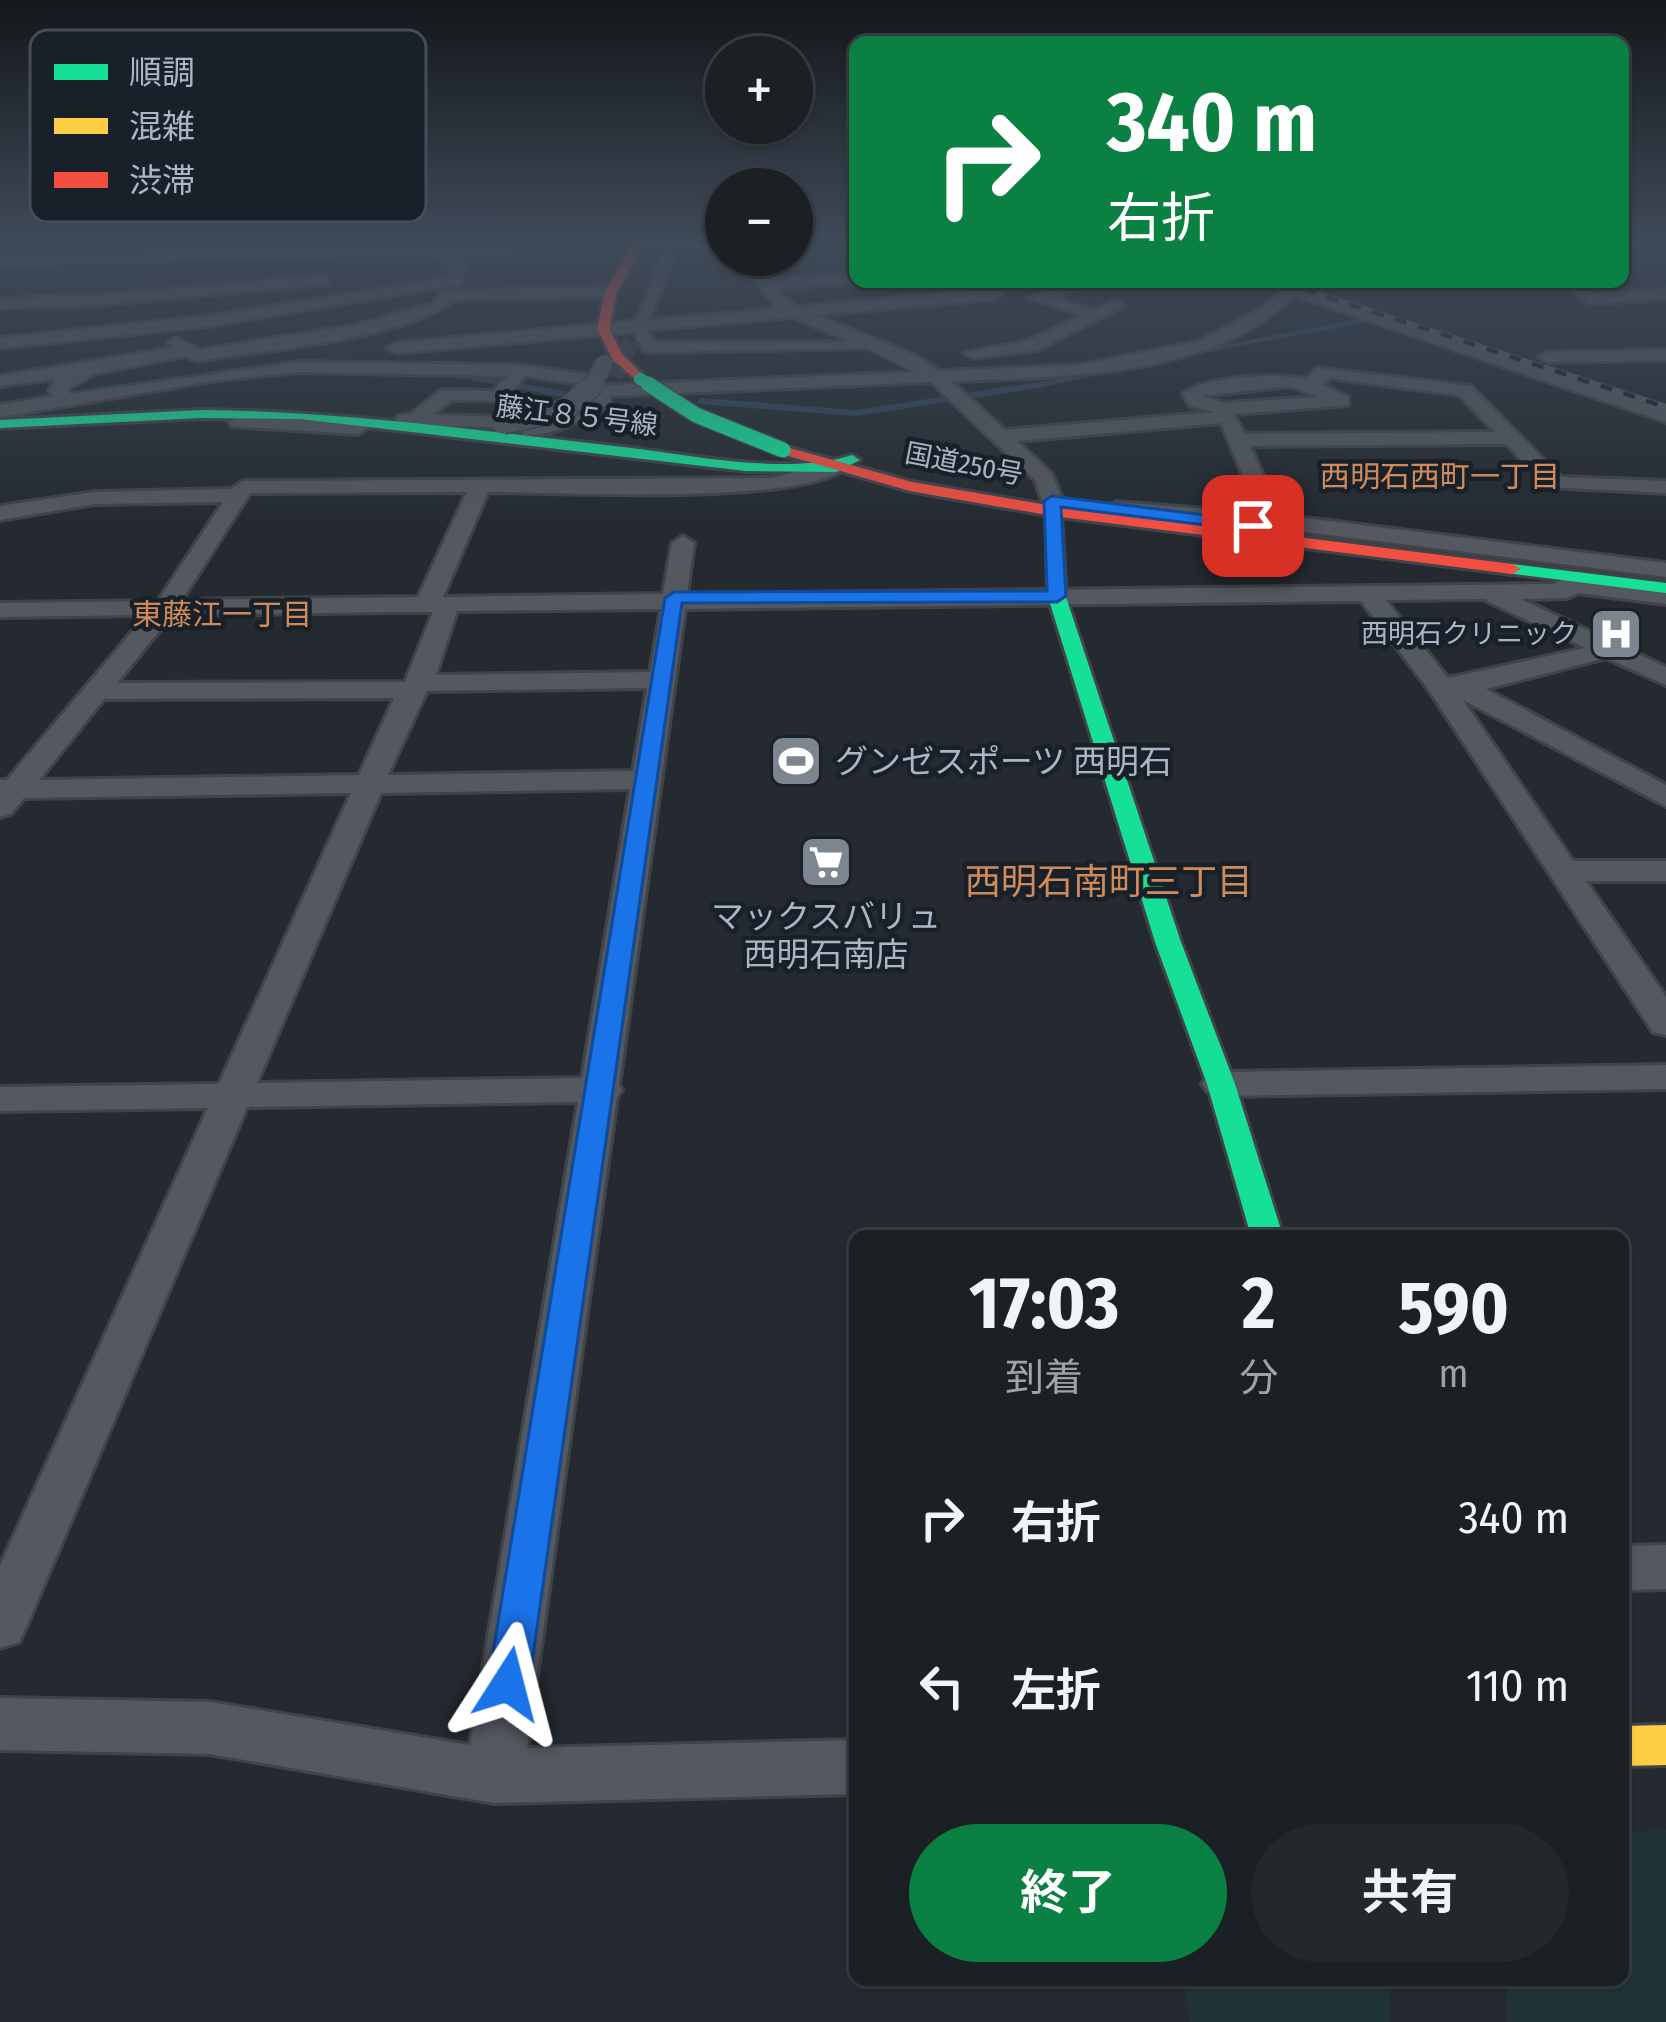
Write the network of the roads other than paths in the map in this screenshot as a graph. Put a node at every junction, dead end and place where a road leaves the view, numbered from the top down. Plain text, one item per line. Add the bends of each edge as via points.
1 (42, 337) edge
2 (44, 337) edge
3 (311, 337) edge
4 (490, 337) edge
5 (512, 337) edge
6 (618, 337) edge
7 (624, 337) edge
8 (638, 337) edge
9 (644, 337) edge
10 (684, 337) edge
11 (855, 337) edge
12 (1049, 337) edge
13 (1222, 337) edge
14 (1442, 337) edge
15 (1480, 337) edge
16 (0, 344) edge
17 (248, 344) junction
18 (879, 347) junction
19 (1528, 351) junction
20 (621, 353) junction
21 (1666, 355) edge
22 (32, 356) dead end
23 (1548, 357) junction
24 (1499, 358) junction
25 (908, 359) junction
26 (277, 362) junction
27 (89, 370) junction
28 (251, 370) junction
29 (936, 377) junction
30 (1616, 377) dead end
31 (513, 380) junction
32 (0, 381) edge
33 (1309, 385) junction
34 (1383, 387) junction
35 (1658, 391) dead end
36 (67, 399) junction
37 (1623, 401) junction
38 (1226, 413) junction
39 (300, 415) junction
40 (1666, 416) edge
41 (418, 418) dead end
42 (2, 422) edge
43 (392, 431) dead end
44 (530, 431) dead end
45 (997, 437) junction
46 (1514, 438) junction
47 (1666, 439) edge
48 (1237, 440) junction
49 (844, 464) junction
50 (481, 484) junction
51 (1666, 487) edge
52 (237, 495) junction
53 (1053, 506) junction
54 (1116, 509) junction
55 (0, 513) edge
56 (1273, 520) junction
57 (1215, 532) junction
58 (683, 543) dead end
59 (1666, 573) edge
60 (1566, 584) junction
61 (1666, 588) edge
62 (1488, 592) junction
63 (1369, 595) junction
64 (1057, 596) junction
65 (1666, 597) edge
66 (674, 598) junction
67 (438, 603) junction
68 (165, 608) junction
69 (0, 610) edge
70 (1609, 650) junction
71 (1666, 677) edge
72 (659, 680) junction
73 (1440, 686) junction
74 (416, 687) junction
75 (93, 691) junction
76 (645, 780) junction
77 (371, 783) junction
78 (5, 796) edge
79 (1666, 797) edge
80 (1563, 871) junction
81 (1666, 871) edge
82 (1666, 1024) edge
83 (1666, 1077) edge
84 (1221, 1084) junction
85 (602, 1090) junction
86 (233, 1095) junction
87 (0, 1099) edge
88 (1265, 1230) edge
89 (1666, 1567) edge
90 (1629, 1568) edge
91 (0, 1625) edge
92 (0, 1724) edge
93 (1666, 1744) edge
94 (1629, 1746) edge
95 (849, 1767) edge
96 (494, 1776) junction

1 - 16 street
2 - 22 street
3 - 17 street
4 - 26 street
5 - 20 street
6 - 20 main road
7 - 20 main road
8 - 20 street
9 - 18 street via 650,347
10 - 20 street
11 - 18 street
12 - 25 street
13 - 29 street via 1081,370
14 - 24 street
15 - 19 street
17 - 26 street
17 - 27 street via 197,356 182,346
18 - 25 street
19 - 23 street
19 - 24 street
20 - 29 street
20 - 31 street via 580,392 585,379 566,374
20 - 39 street, bridge via 578,405 503,423
20 - 44 street via 592,409
20 - 49 main road, 国道250号 via 714,411
21 - 23 street
23 - 30 street
24 - 34 street via 1422,363
24 - 37 street
25 - 29 street
26 - 28 street
27 - 32 street
27 - 36 street via 61,383
28 - 31 street
28 - 36 street via 214,368
29 - 45 street
31 - 41 street via 497,397 448,394
33 - 34 street via 1317,374
33 - 38 street via 1341,401
33 - 38 street via 1192,394
34 - 46 street via 1465,390
35 - 37 street
36 - 42 street
37 - 40 street
37 - 47 street
38 - 45 street
38 - 48 street
39 - 42 main road, 藤江８５号線
39 - 49 main road, 藤江８５号線 via 726,464
42 - 43 street
45 - 53 street via 1045,478
46 - 48 street
46 - 51 street via 1555,482
48 - 56 street
49 - 50 street via 772,484
49 - 53 main road, 国道250号
50 - 52 street via 243,487
50 - 67 street
52 - 55 street via 95,498
52 - 68 street
53 - 54 main road, 国道250号
53 - 57 main road, 国道250号
53 - 64 main road
54 - 56 street
54 - 59 main road, 国道250号
56 - 59 street
57 - 60 street via 1227,540
57 - 61 main road, 国道250号
58 - 66 street
60 - 62 street via 1567,592
60 - 65 street
62 - 63 street
62 - 70 street
63 - 64 street
63 - 73 street
64 - 66 street
64 - 84 main road
66 - 67 street
66 - 72 street
67 - 68 street
67 - 74 street
68 - 69 street
68 - 75 street
70 - 71 street
70 - 73 street
72 - 74 street
72 - 76 street
73 - 79 street via 1475,695
73 - 80 street
74 - 75 street
74 - 77 street
75 - 78 street
76 - 77 street
76 - 85 street
77 - 78 street
77 - 86 street
80 - 81 street
80 - 82 street
83 - 84 street
84 - 88 main road
85 - 86 street
85 - 96 street
86 - 87 street
86 - 91 street
89 - 90 street
92 - 96 street via 210,1728
93 - 94 main road
95 - 96 street

